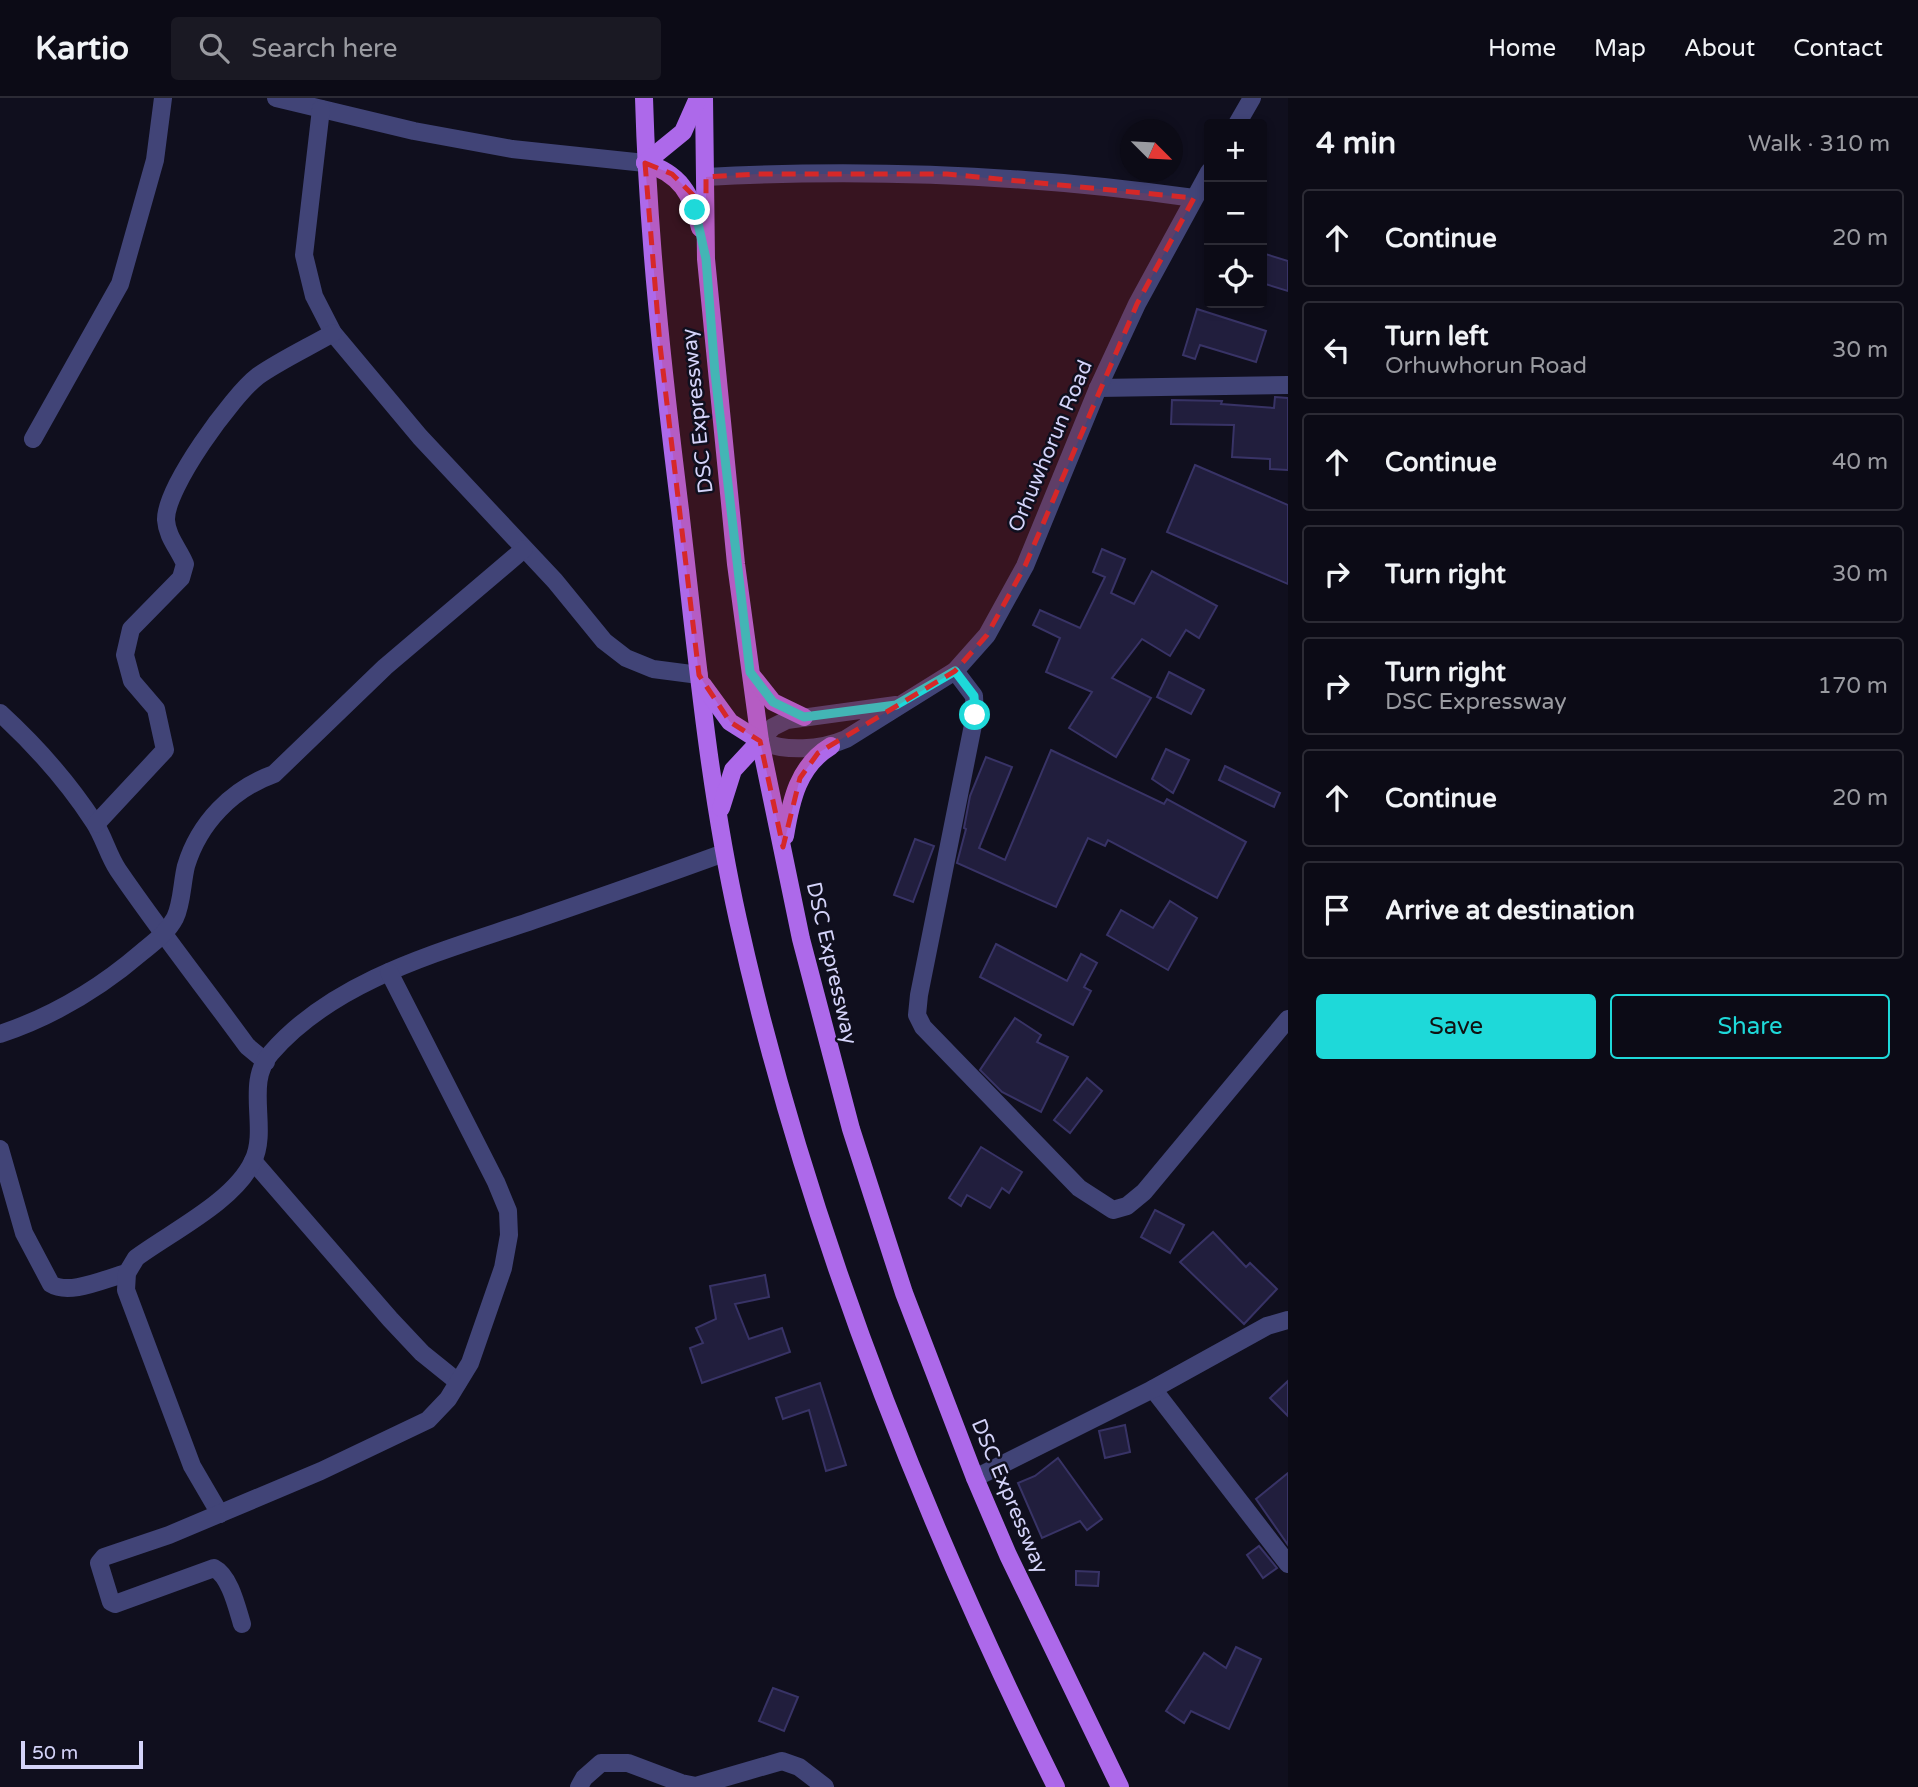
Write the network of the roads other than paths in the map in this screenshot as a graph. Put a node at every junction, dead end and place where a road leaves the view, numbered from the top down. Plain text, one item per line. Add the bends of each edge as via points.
1 (163, 98) edge
2 (276, 98) edge
3 (644, 98) edge
4 (698, 98) edge
5 (704, 98) edge
6 (1252, 98) edge
7 (321, 108) junction
8 (1240, 119) edge
9 (645, 163) junction
10 (706, 177) junction
11 (1204, 181) edge
12 (1194, 198) junction
13 (706, 259) junction
14 (333, 334) junction
15 (1288, 384) edge
16 (1098, 388) junction
17 (33, 439) dead end
18 (524, 549) junction
19 (955, 671) junction
20 (750, 672) junction
21 (699, 675) junction
22 (896, 705) junction
23 (0, 713) edge
24 (804, 717) junction
25 (760, 741) junction
26 (831, 746) junction
27 (96, 824) junction
28 (719, 824) junction
29 (783, 847) junction
30 (724, 853) junction
31 (164, 934) junction
32 (389, 972) junction
33 (1288, 1019) edge
34 (0, 1034) edge
35 (266, 1062) junction
36 (0, 1149) edge
37 (253, 1161) junction
38 (127, 1273) junction
39 (1288, 1320) edge
40 (458, 1382) junction
41 (1153, 1389) junction
42 (975, 1478) junction
43 (220, 1514) junction
44 (1288, 1564) edge
45 (242, 1624) dead end
46 (579, 1787) edge
47 (825, 1787) edge
48 (1056, 1787) edge
49 (1121, 1787) edge

1 - 17 street via 155,160 120,284
2 - 7 street
3 - 9 main road, DSC Expressway
4 - 9 main road via 683,132
5 - 10 main road, DSC Expressway
6 - 8 street
7 - 9 street via 512,149
7 - 14 street via 304,255 314,296
9 - 13 main road via 672,174 689,194
9 - 21 main road, DSC Expressway via 660,345
10 - 12 street via 947,174 1087,184
10 - 13 main road, DSC Expressway
11 - 12 street, Orhuwhorun Road
12 - 16 street, Orhuwhorun Road
13 - 20 main road, DSC Expressway
14 - 18 street via 420,438
14 - 27 street via 259,376 235,396 171,496 166,517 168,533 185,564 181,578 131,629 125,655 132,681 156,709 165,750
15 - 16 street
16 - 19 street, Orhuwhorun Road via 1006,606
18 - 21 street via 604,642 626,658 653,669
18 - 31 street via 386,667 274,774 223,804 196,840 176,916
19 - 22 street, Orhuwhorun Road
19 - 33 street via 974,696 975,715 919,995 923,1027 1079,1188 1113,1210 1127,1206 1144,1192
20 - 24 main road via 773,702
20 - 25 main road, DSC Expressway
21 - 25 main road via 706,692 730,722
21 - 28 main road, DSC Expressway
22 - 24 street
22 - 26 street, Orhuwhorun Road via 863,730
23 - 27 street via 31,741
24 - 25 street via 774,727
25 - 26 street via 774,747
25 - 28 main road via 726,784
25 - 29 main road, DSC Expressway
26 - 29 main road via 818,753 800,778
27 - 31 street via 116,866
28 - 30 main road, DSC Expressway
29 - 42 main road, DSC Expressway via 801,939 851,1129 904,1293
30 - 32 street
30 - 48 main road, DSC Expressway via 786,1109 836,1271 947,1553
31 - 34 street via 112,978 75,1001
31 - 35 street via 247,1046
32 - 35 street via 330,1003 293,1032
32 - 40 street via 508,1211 503,1268 483,1331
35 - 37 street via 259,1077
36 - 38 street via 24,1233 51,1284 70,1288
37 - 38 street via 224,1198 136,1258
37 - 40 street via 390,1319
38 - 43 street via 126,1290 158,1382 192,1466
39 - 41 street via 1235,1342
40 - 43 street via 428,1420
41 - 42 street
41 - 44 street
42 - 49 main road, DSC Expressway
43 - 45 street via 104,1557 99,1566 115,1604 219,1570
46 - 47 street via 601,1763 628,1763 696,1786 782,1761 799,1767

